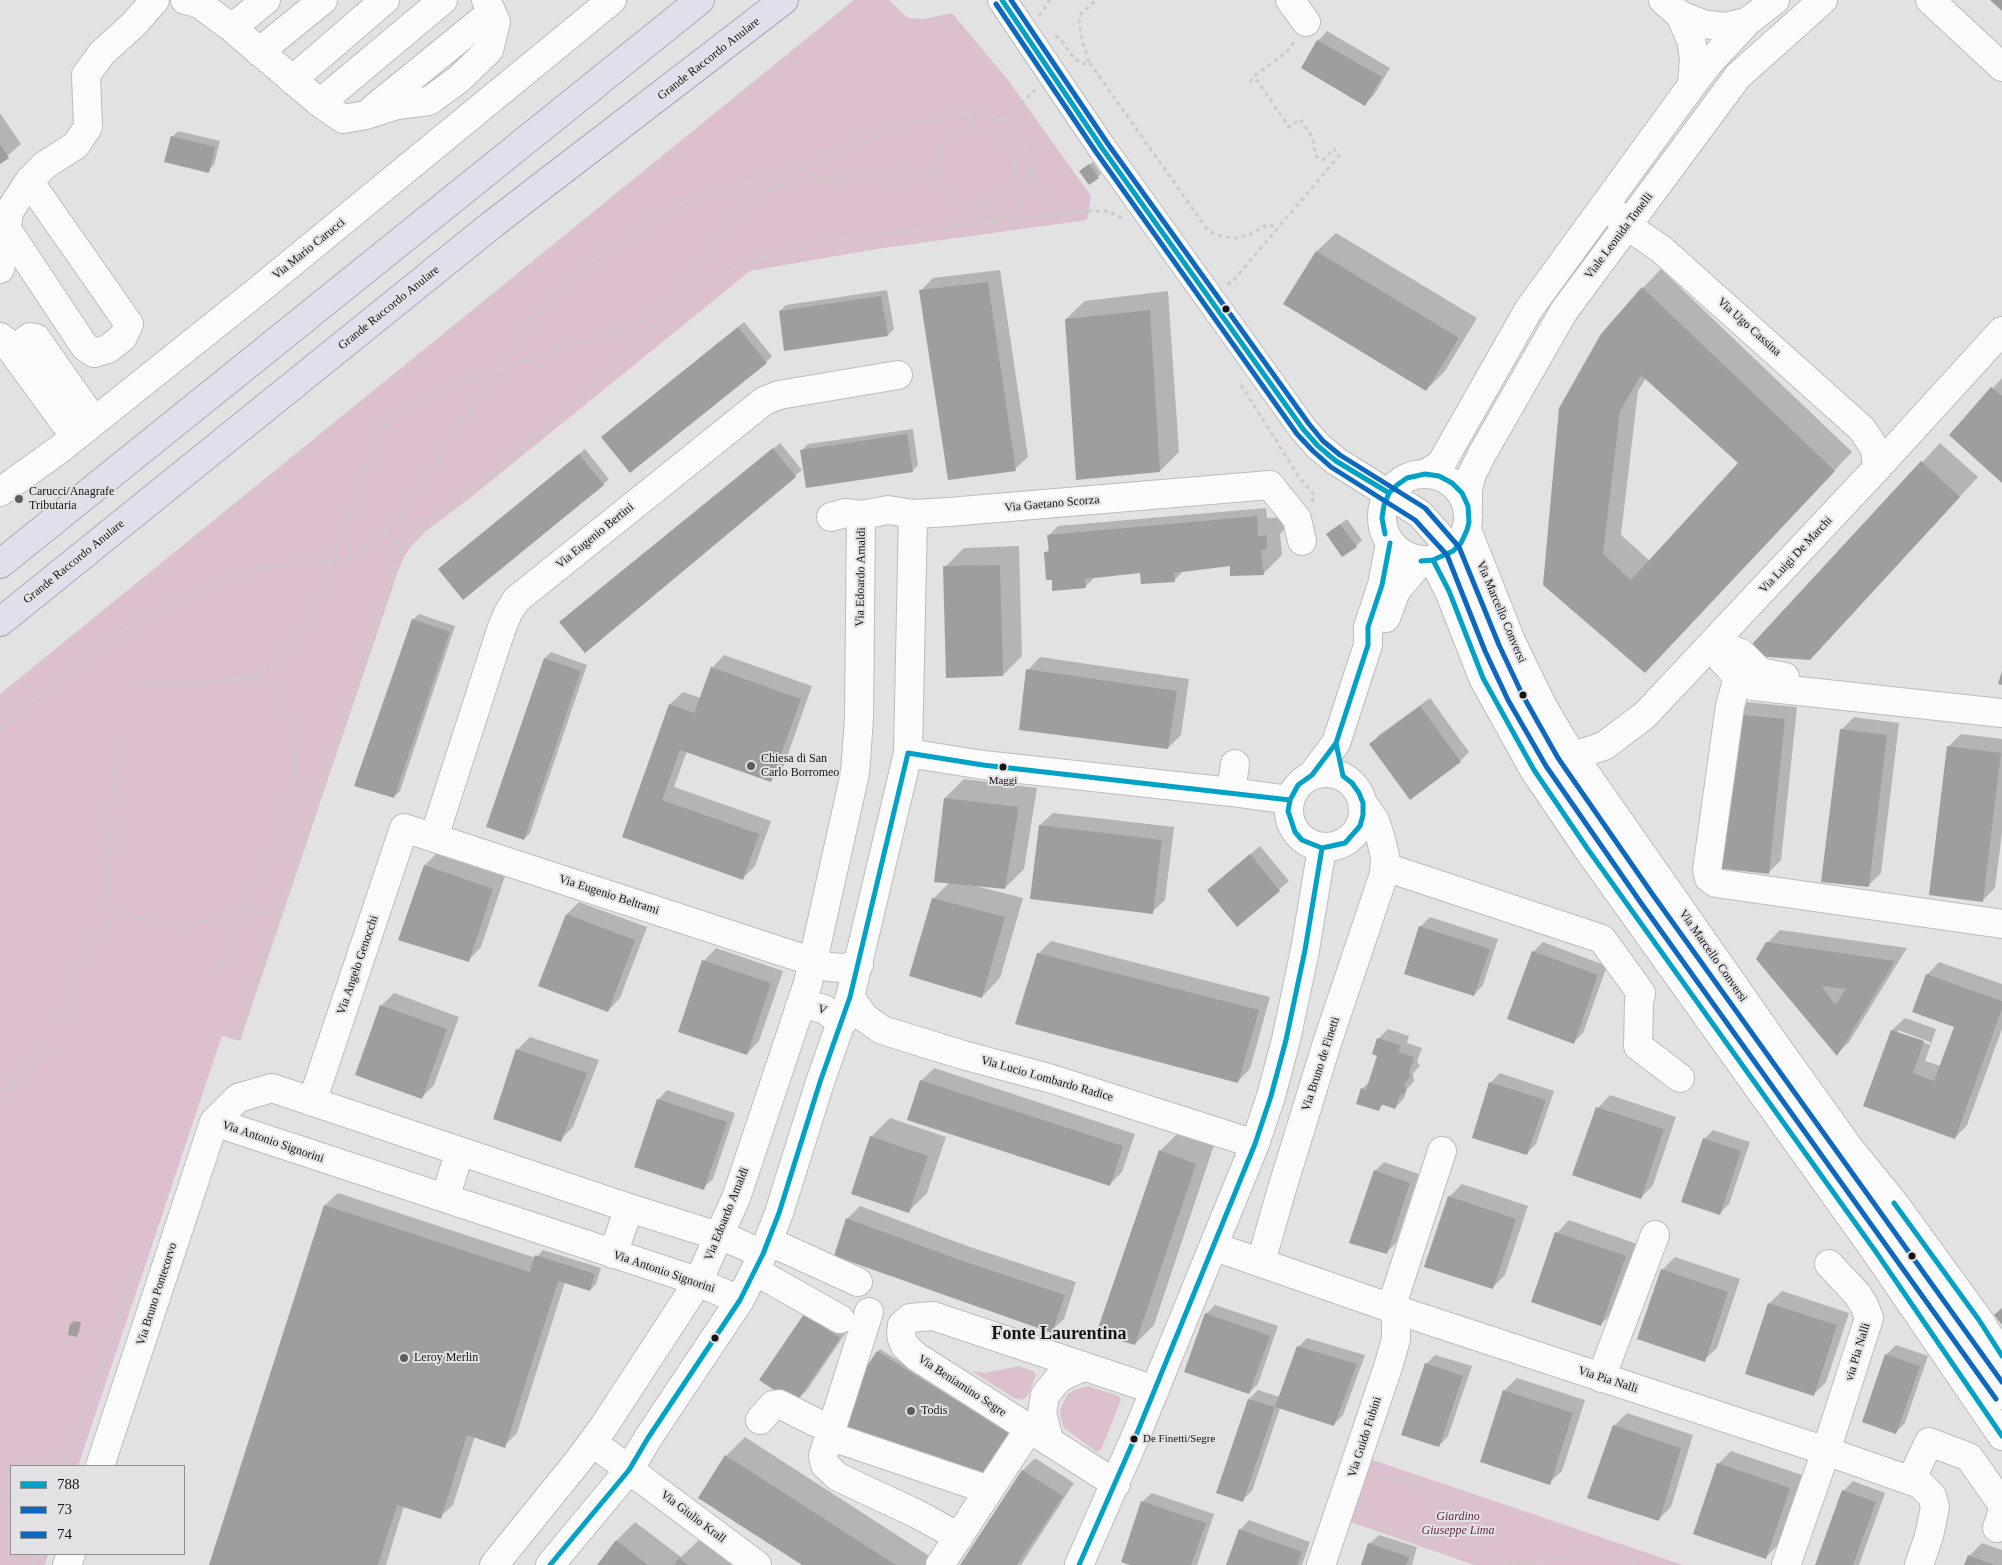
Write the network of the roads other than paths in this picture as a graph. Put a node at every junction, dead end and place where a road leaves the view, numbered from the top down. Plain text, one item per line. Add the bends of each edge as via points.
1 (266, 0) edge
2 (323, 0) edge
3 (386, 0) edge
4 (443, 0) edge
5 (612, 0) edge
6 (700, 0) edge
7 (784, 0) edge
8 (1002, 0) edge
9 (1290, 0) edge
10 (1775, 0) edge
11 (1823, 0) edge
12 (1930, 0) edge
13 (196, 1) edge
14 (143, 5) edge
15 (489, 6) edge
16 (1672, 8) edge
17 (1747, 22) junction
18 (232, 28) junction
19 (1301, 29) road end
20 (258, 52) junction
21 (2002, 67) edge
22 (292, 80) junction
23 (1692, 85) junction
24 (320, 103) junction
25 (29, 181) junction
26 (1611, 195) junction
27 (7, 214) edge
28 (1626, 225) junction
29 (0, 269) edge
30 (2002, 331) edge
31 (4, 349) edge
32 (898, 375) dead end
33 (76, 436) junction
34 (1877, 468) junction
35 (1425, 474) junction
36 (0, 492) edge
37 (1389, 493) junction
38 (913, 514) junction
39 (861, 515) junction
40 (831, 517) dead end
41 (1299, 530) road end
42 (1448, 542) junction
43 (1390, 543) junction
44 (0, 564) edge
45 (0, 622) edge
46 (1369, 641) junction
47 (1714, 643) junction
48 (1738, 677) junction
49 (2002, 707) edge
50 (2002, 714) edge
51 (1336, 743) junction
52 (908, 753) junction
53 (1572, 756) junction
54 (1235, 764) dead end
55 (1312, 775) junction
56 (1343, 776) junction
57 (1231, 792) junction
58 (1290, 800) junction
59 (1363, 803) junction
60 (404, 828) joint
61 (434, 837) junction
62 (1322, 848) junction
63 (1385, 867) junction
64 (2002, 924) edge
65 (813, 962) junction
66 (859, 964) junction
67 (850, 997) junction
68 (799, 1008) junction
69 (842, 1022) junction
70 (1680, 1078) dead end
71 (312, 1102) junction
72 (214, 1122) junction
73 (1255, 1144) junction
74 (460, 1151) junction
75 (1442, 1151) dead end
76 (445, 1198) junction
77 (629, 1208) junction
78 (1655, 1235) dead end
79 (720, 1236) junction
80 (1217, 1241) junction
81 (614, 1254) junction
82 (762, 1255) junction
83 (1261, 1262) junction
84 (1829, 1264) dead end
85 (698, 1282) junction
86 (858, 1282) dead end
87 (740, 1300) junction
88 (1391, 1308) junction
89 (869, 1312) dead end
90 (840, 1319) dead end
91 (2002, 1356) edge
92 (1083, 1367) junction
93 (1601, 1378) junction
94 (1155, 1390) junction
95 (2002, 1395) edge
96 (760, 1420) dead end
97 (1039, 1435) junction
98 (838, 1436) junction
99 (2002, 1436) edge
100 (592, 1442) junction
101 (1826, 1451) junction
102 (100, 1465) edge
103 (630, 1470) junction
104 (1912, 1480) junction
105 (1116, 1484) junction
106 (989, 1490) junction
107 (2000, 1515) edge
108 (959, 1537) junction
109 (1081, 1563) edge
110 (494, 1565) edge
111 (550, 1565) edge
112 (757, 1565) edge
113 (940, 1565) edge
114 (1321, 1565) edge
115 (1786, 1565) edge
116 (1919, 1565) edge

1 - 18 street
2 - 20 street
3 - 22 street
4 - 24 street
5 - 33 street, Via Mario Carucci
6 - 44 highway
7 - 45 highway, Grande Raccordo Anulare via 494,224
8 - 37 street via 1102,148 1303,429 1336,460
9 - 19 street
10 - 17 street
11 - 28 street, Viale Leonida Tonelli via 1738,76
12 - 21 street
13 - 18 street
14 - 25 street via 86,75 88,127 76,145
15 - 24 street via 496,22 489,50 459,79 428,101 342,119
16 - 17 street via 1703,24 1725,27
16 - 23 street via 1691,40 1694,58
17 - 23 street
18 - 20 street
20 - 22 street
22 - 24 street
23 - 26 street
25 - 27 street
25 - 27 street via 129,324 123,337 108,349 94,353 84,347
26 - 28 street, Via Ugo Cassina via 1614,213
26 - 35 street via 1529,309 1440,464
27 - 29 street
28 - 34 street, Via Ugo Cassina via 1661,249 1862,428 1875,449
28 - 42 street, Viale Leonida Tonelli via 1564,311 1482,454
30 - 34 street, Via Luigi De Marchi
31 - 33 street
31 - 33 street via 30,337 36,338
32 - 61 street, Via Eugenio Bertini via 779,394 764,401 516,600 501,630
33 - 36 street, Via Mario Carucci
34 - 47 street, Via Luigi De Marchi
35 - 37 street via 1407,478
35 - 42 street via 1439,476 1462,493
37 - 42 street via 1420,514
37 - 43 street via 1382,518
38 - 39 street, Via Edoardo Amaldi via 888,510
38 - 41 street, Via Gaetano Scorza via 1270,484
38 - 52 street
39 - 40 street via 845,513
39 - 65 street, Via Edoardo Amaldi via 857,756
42 - 43 street via 1409,558
42 - 46 street, Via Bruno de Finetti via 1396,592 1383,625
42 - 53 street, Via Marcello Conversi via 1520,659
42 - 95 street, Via Marcello Conversi via 1515,697 1552,762
42 - 99 street via 1449,591 1483,678 1534,770 1876,1252
43 - 46 street, Via Bruno de Finetti via 1382,585 1368,627
46 - 51 street, Via Bruno de Finetti
47 - 48 street via 1723,662
47 - 49 street via 1742,653 1760,672
47 - 53 street, Via Luigi De Marchi via 1645,715 1604,746
48 - 50 street via 1753,686
48 - 64 street via 1730,706 1708,860 1709,878 1716,883
51 - 55 street, Via Bruno de Finetti
51 - 56 street, Via Bruno de Finetti
52 - 57 street via 983,765
52 - 66 street
53 - 91 street, Via Marcello Conversi via 1779,1050 1850,1149 1894,1203
54 - 57 street
55 - 56 street via 1328,773
55 - 58 street, Via Bruno de Finetti via 1298,785
56 - 59 street, Via Bruno de Finetti via 1359,792
57 - 58 street
58 - 62 street via 1288,811 1295,832 1302,840
59 - 62 street via 1360,826 1354,836 1334,847
59 - 63 street, Via Bruno de Finetti via 1380,836
60 - 61 street, Via Eugenio Beltrami
60 - 71 street, Via Angelo Genocchi
61 - 65 street, Via Eugenio Beltrami
62 - 73 street via 1286,1040
63 - 70 street via 1602,939 1641,993 1638,1046
63 - 83 street, Via Bruno de Finetti via 1327,1043
65 - 66 street via 833,968
65 - 68 street, Via Edoardo Amaldi
66 - 67 street
67 - 69 street
67 - 73 street, Via Lucio Lombardo Radice via 865,1018 882,1030 1052,1079
68 - 69 street, V via 824,1009
68 - 79 street, Via Edoardo Amaldi via 736,1198
69 - 82 street
71 - 72 street, Via Antonio Signorini via 272,1088 238,1098
71 - 74 street, Via Antonio Signorini
72 - 76 street, Via Antonio Signorini
72 - 102 street, Via Bruno Pontecorvo
73 - 80 street
74 - 76 street
74 - 77 street, Via Antonio Signorini
75 - 88 street
76 - 81 street, Via Antonio Signorini
77 - 79 street, Via Antonio Signorini
77 - 81 street
78 - 93 street
79 - 82 street, Via Antonio Signorini
79 - 85 street, Via Edoardo Amaldi
80 - 83 street, Via Pia Nalli via 1224,1250
80 - 94 street
81 - 85 street, Via Antonio Signorini
82 - 86 street
82 - 87 street
82 - 90 street
83 - 88 street, Via Pia Nalli
84 - 101 street, via Pia Nalli via 1857,1294 1869,1318
85 - 87 street, Via Antonio Signorini
85 - 100 street, Via Edoardo Amaldi
87 - 103 street
88 - 93 street, Via Pia Nalli
88 - 114 street, Via Guido Fubini via 1396,1319 1396,1339
89 - 98 street
92 - 94 street, Via Beniamino Segre
92 - 97 street via 1059,1378 1045,1395
92 - 97 street, Via Beniamino Segre via 933,1316 910,1318 902,1326 901,1334 910,1351
93 - 101 street, Via Pia Nalli
94 - 105 street
96 - 98 street via 772,1405 779,1404
97 - 105 street, Via Beniamino Segre
97 - 106 street
98 - 106 street
98 - 108 street via 823,1456 825,1465 838,1477
100 - 103 street
100 - 110 street, Via Edoardo Amaldi
101 - 104 street, Via Pia Nalli
101 - 115 street, via Pia Nalli
103 - 111 street
103 - 112 street, Via Giulio Krall
104 - 107 street via 1929,1442 1969,1457
104 - 116 street, Via Pia Nalli via 1932,1496 1935,1507
105 - 109 street
106 - 108 street
108 - 113 street

